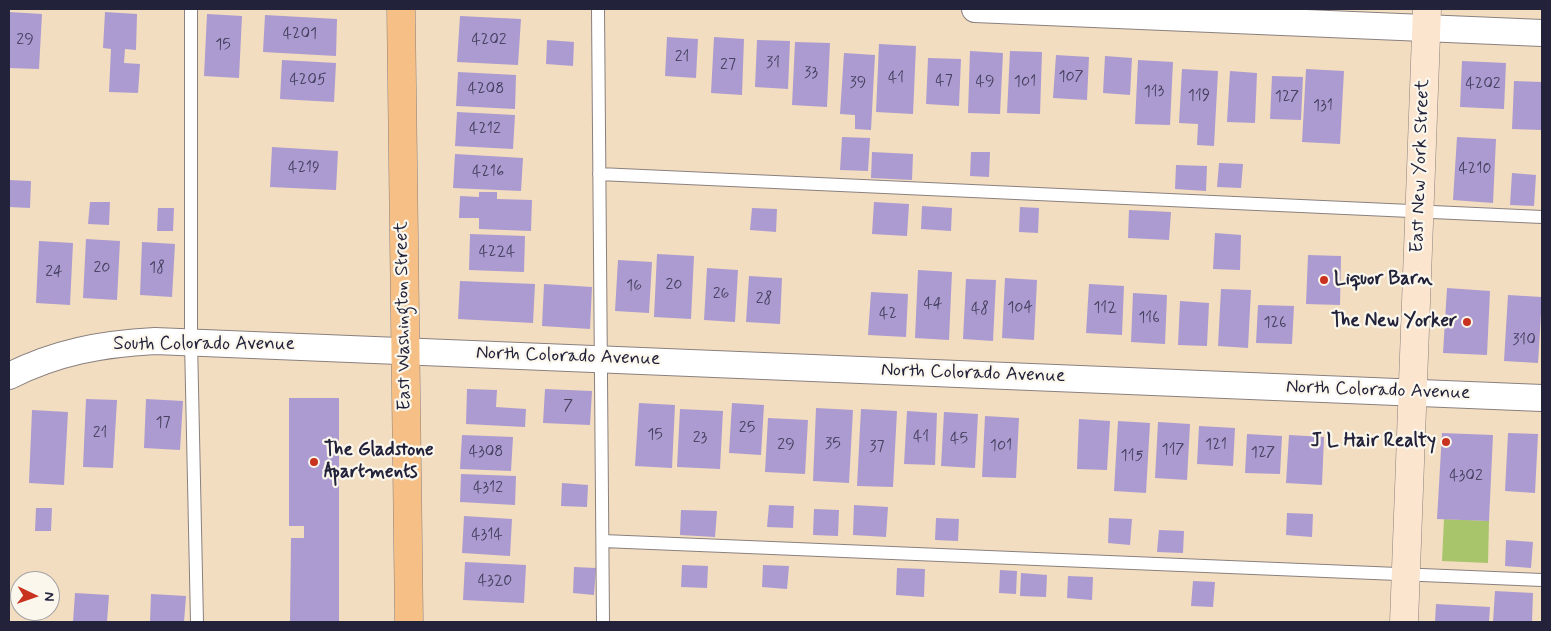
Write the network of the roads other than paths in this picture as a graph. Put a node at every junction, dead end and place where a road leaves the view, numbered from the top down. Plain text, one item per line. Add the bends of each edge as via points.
1 (191, 9) edge
2 (400, 9) edge
3 (598, 9) edge
4 (975, 9) edge
5 (1427, 19) edge
6 (1542, 33) edge
7 (599, 174) junction
8 (1419, 211) junction
9 (1542, 217) edge
10 (191, 342) junction
11 (404, 350) junction
12 (600, 358) junction
13 (9, 376) edge
14 (1414, 392) junction
15 (1542, 398) edge
16 (603, 541) junction
17 (1406, 575) junction
18 (1542, 580) edge
19 (197, 622) edge
20 (409, 622) edge
21 (603, 622) edge
22 (1404, 622) edge

1 - 10 lane
2 - 11 main road, East Washington Street
3 - 7 lane
4 - 5 street
5 - 6 street
5 - 8 main road, East New York Street
7 - 8 lane
7 - 12 lane
8 - 9 lane
8 - 14 main road, East New York Street
10 - 11 street, South Colorado Avenue
10 - 13 street, South Colorado Avenue via 111,343 89,347
10 - 19 lane
11 - 12 street, North Colorado Avenue
11 - 20 main road, East Washington Street
12 - 14 street, North Colorado Avenue
12 - 16 lane
14 - 15 street, North Colorado Avenue
14 - 17 main road, East New York Street
16 - 17 lane
16 - 21 lane
17 - 18 lane
17 - 22 main road, East New York Street

